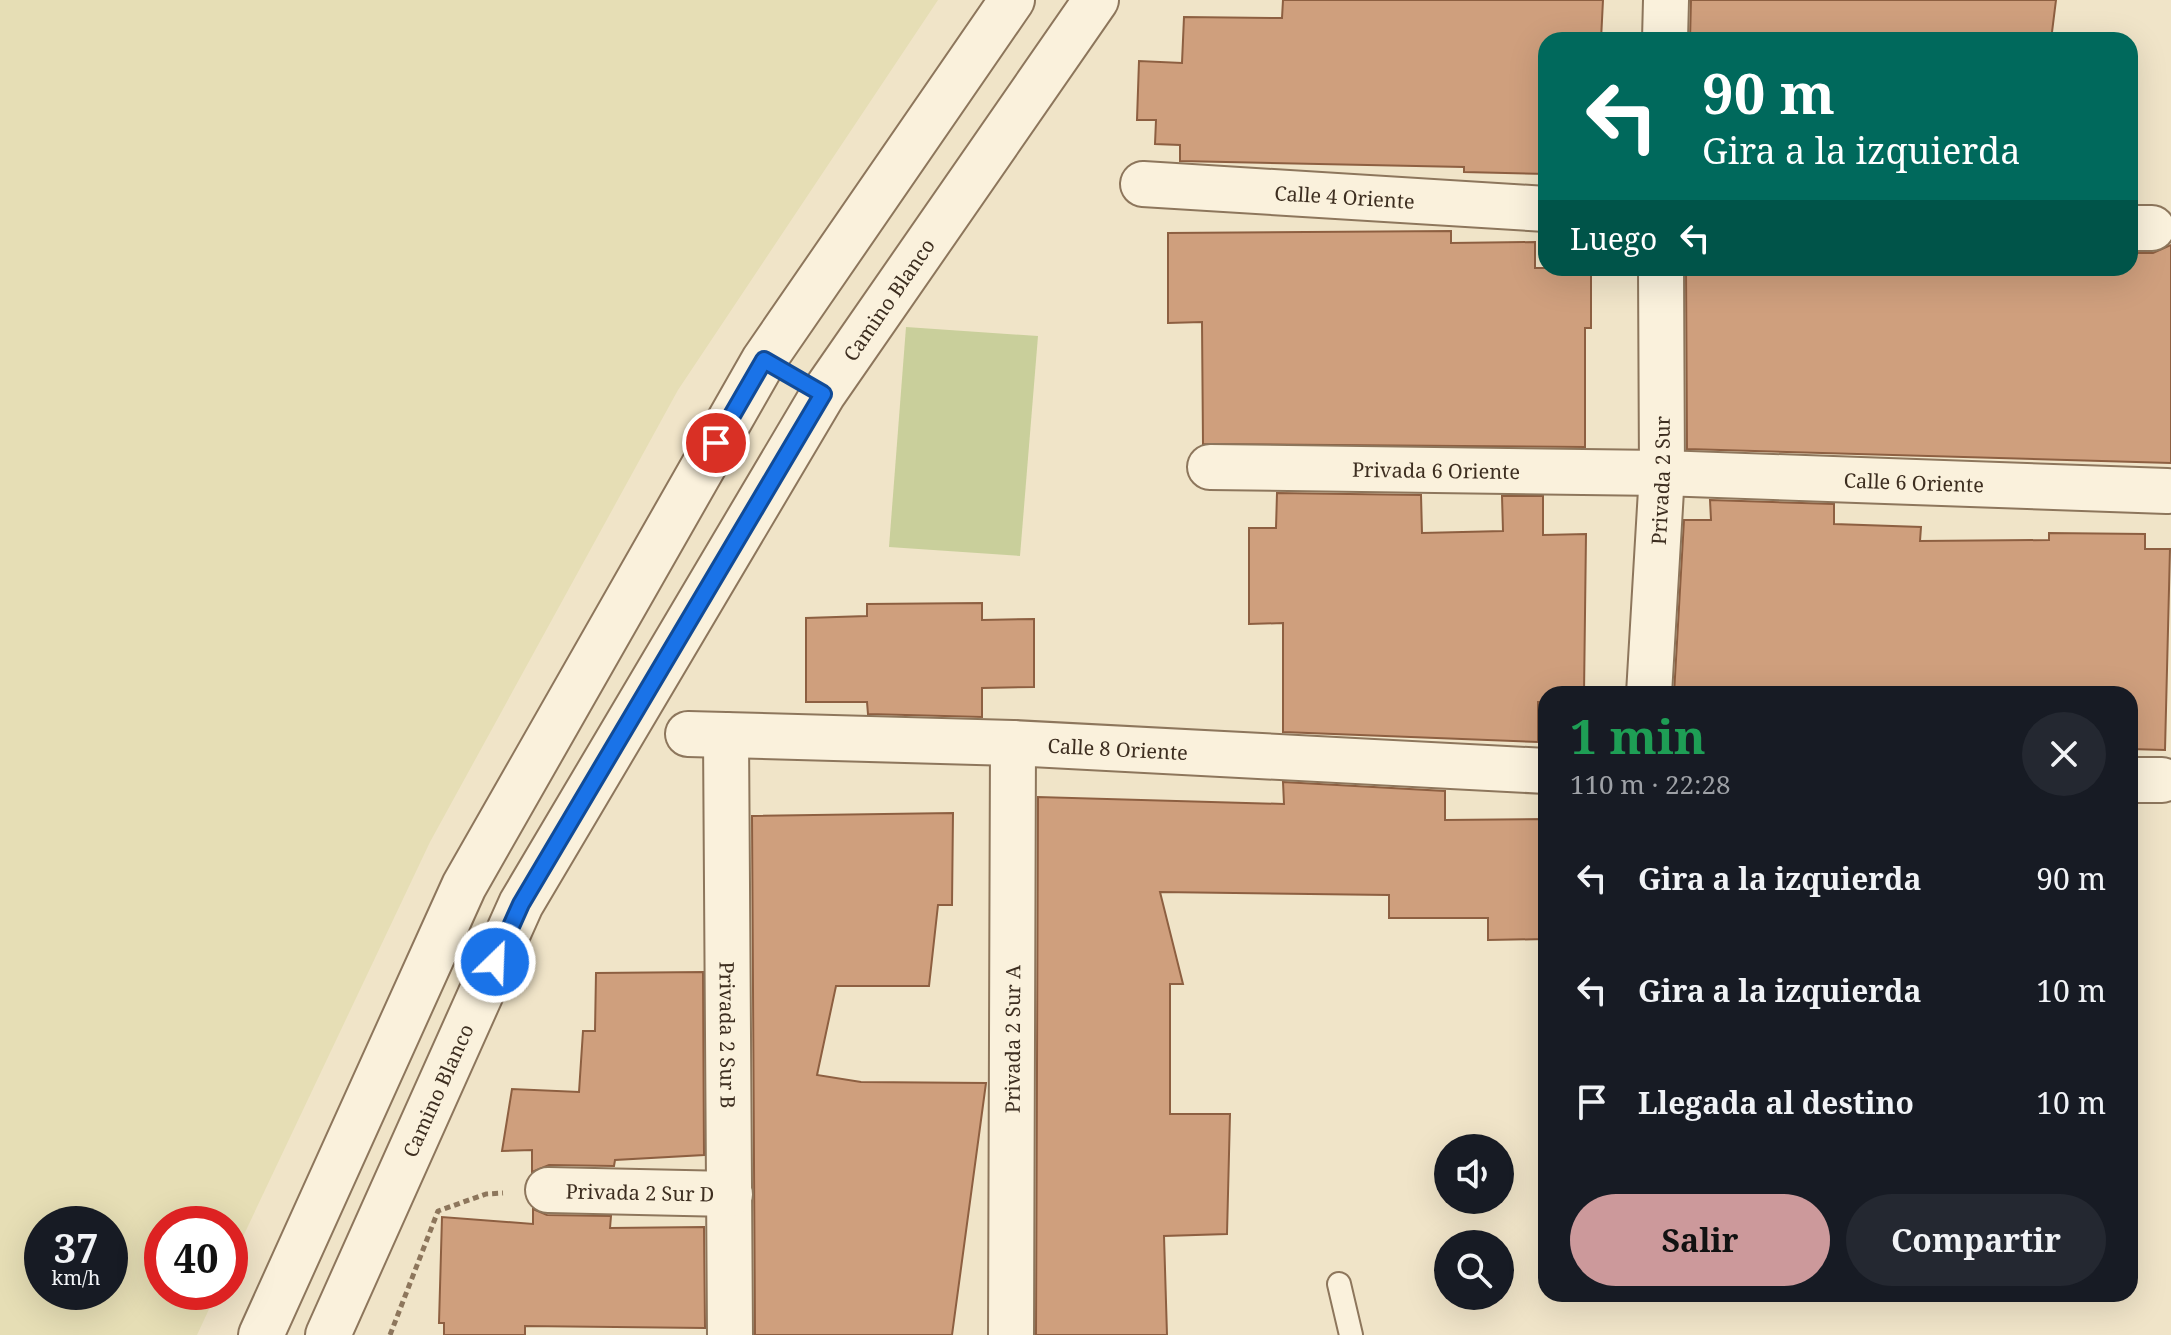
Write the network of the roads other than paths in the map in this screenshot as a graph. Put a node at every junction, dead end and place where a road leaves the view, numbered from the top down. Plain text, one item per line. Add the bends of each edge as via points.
1 (1012, 0) edge
2 (1096, 0) edge
3 (1666, 0) edge
4 (1665, 32) edge
5 (1143, 184) dead end
6 (1538, 209) edge
7 (1661, 276) edge
8 (764, 360) junction
9 (823, 394) junction
10 (1210, 467) dead end
11 (1662, 473) junction
12 (2167, 491) dead end
13 (1649, 686) edge
14 (707, 734) joint
15 (1013, 743) junction
16 (1538, 771) edge
17 (548, 1190) road end
18 (730, 1194) junction
19 (1339, 1284) dead end
20 (261, 1335) edge
21 (328, 1335) edge
22 (730, 1335) edge
23 (1011, 1335) edge
24 (1351, 1335) edge

1 - 8 street
2 - 9 street, Camino Blanco
3 - 4 street
5 - 6 street, Calle 4 Oriente
7 - 11 street, Privada 2 Sur
8 - 9 street
8 - 20 street via 464,886
9 - 21 street, Camino Blanco via 521,904
10 - 11 street, Privada 6 Oriente
11 - 12 street, Calle 6 Oriente
11 - 13 street, Privada 2 Sur
14 - 15 street, Calle 8 Oriente
14 - 18 street, Privada 2 Sur B
15 - 16 street, Calle 8 Oriente
15 - 23 street, Privada 2 Sur A
17 - 18 street, Privada 2 Sur D
18 - 22 street, Privada 2 Sur B
19 - 24 lane

